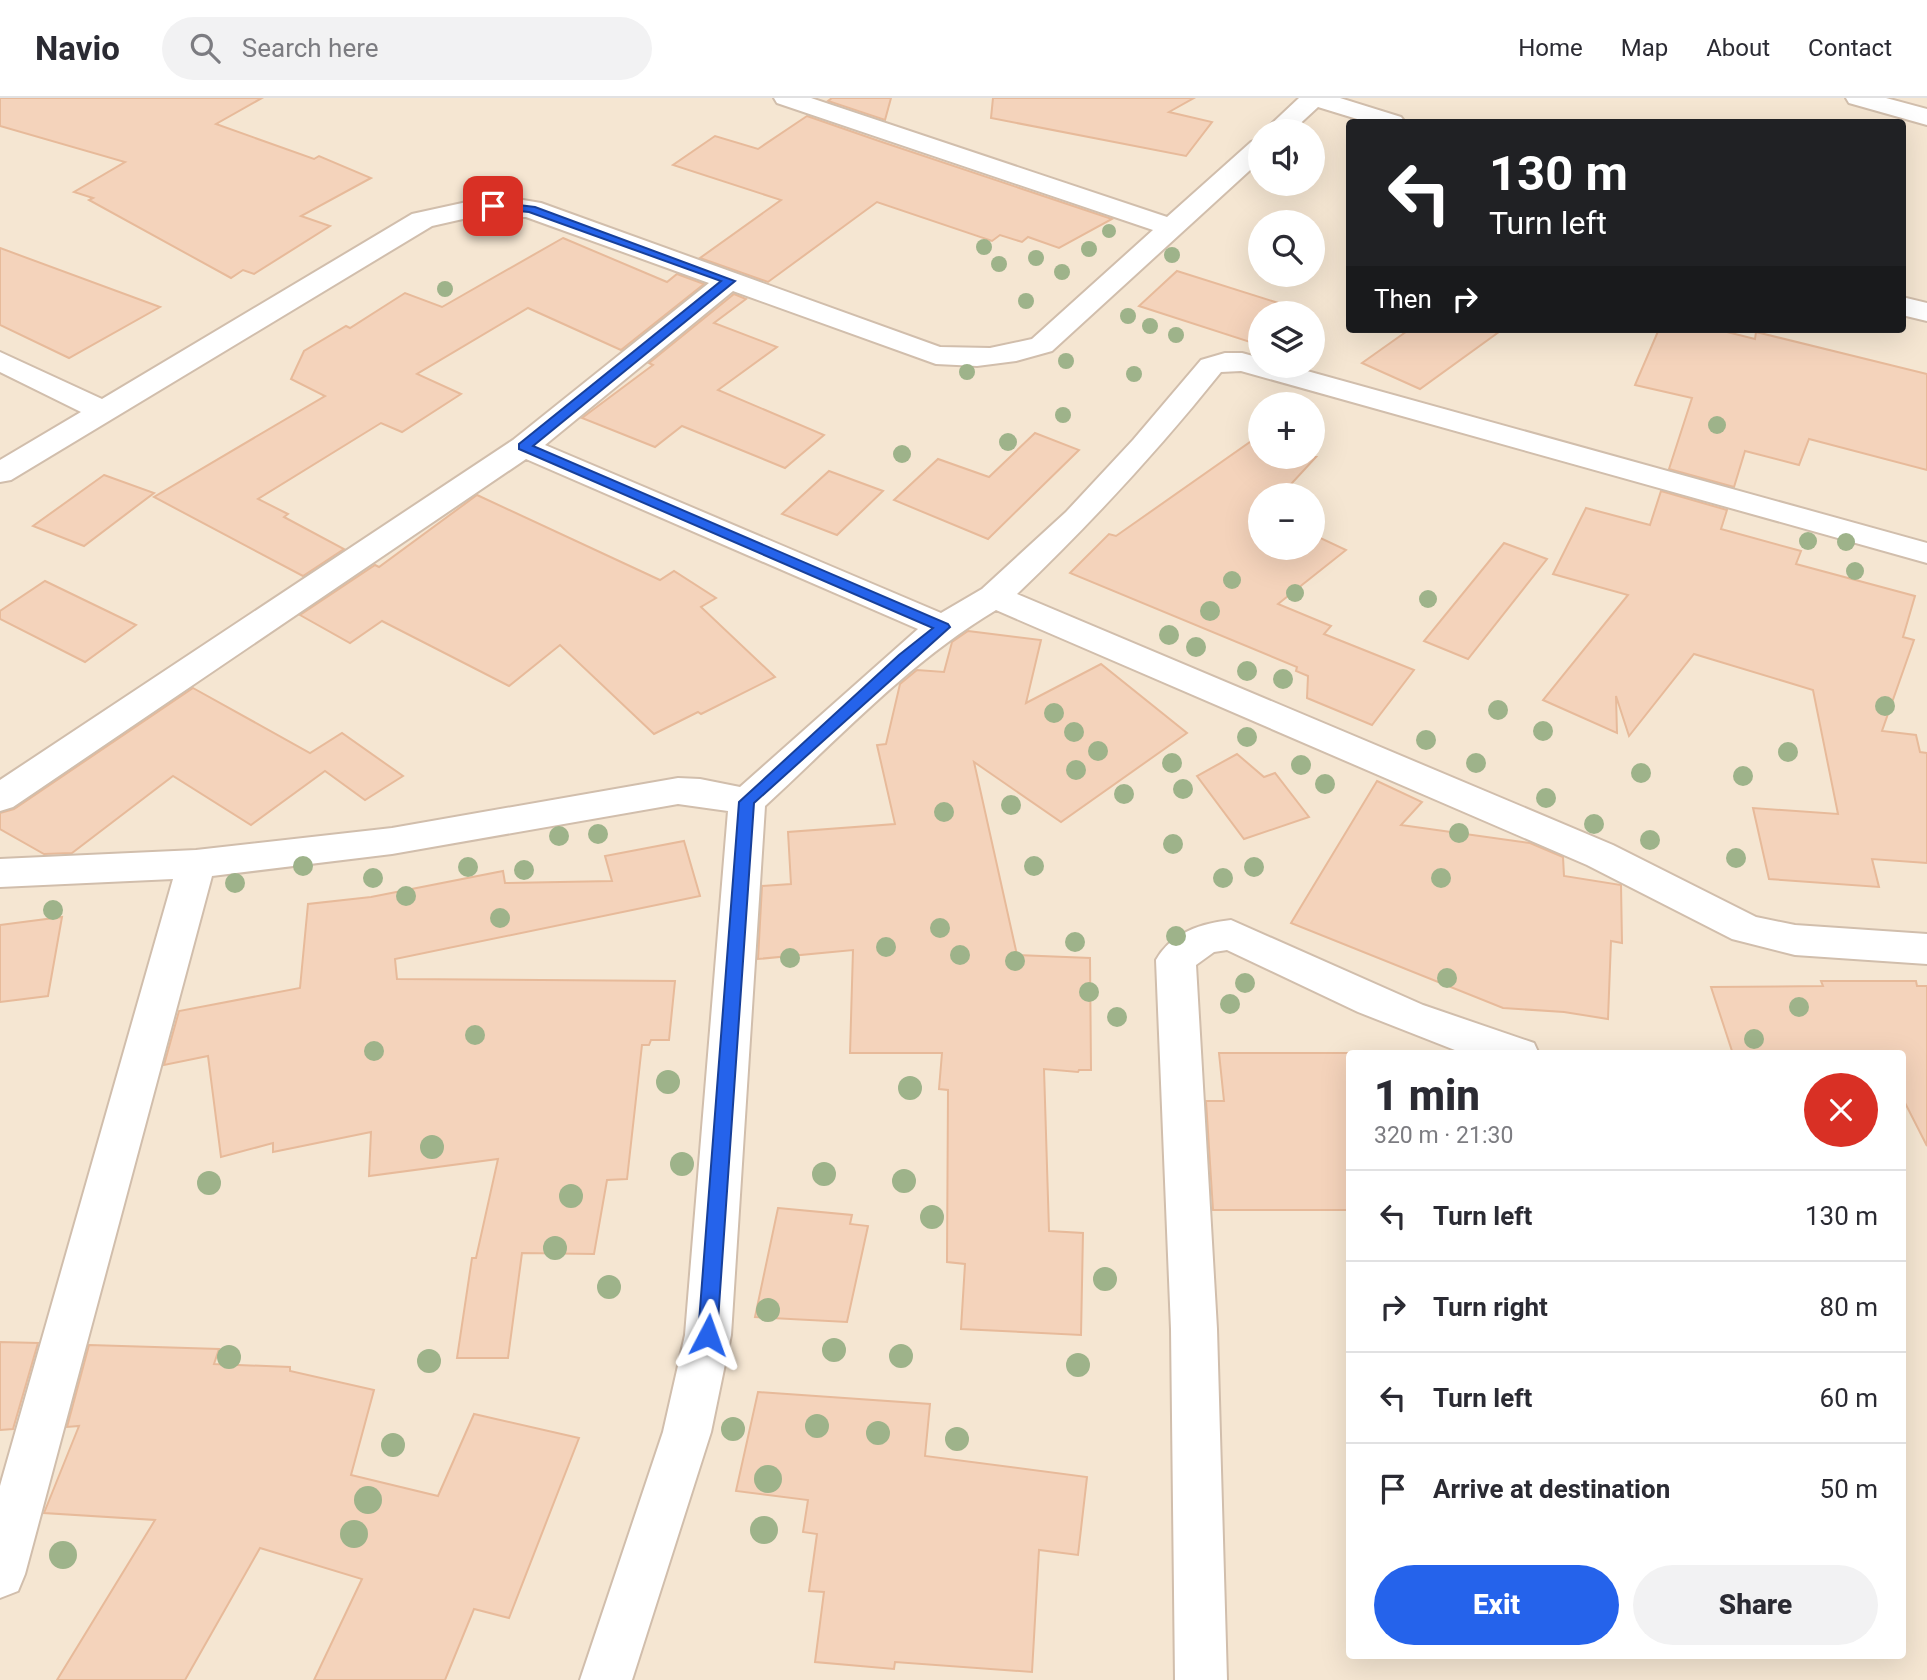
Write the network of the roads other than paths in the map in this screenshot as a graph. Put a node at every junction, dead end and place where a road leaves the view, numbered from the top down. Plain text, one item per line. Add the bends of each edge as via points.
1 (786, 98) edge
2 (1314, 98) edge
3 (1858, 98) edge
4 (1290, 119) edge
5 (1382, 119) edge
6 (1905, 119) edge
7 (1906, 119) edge
8 (1923, 127) edge
9 (1248, 158) edge
10 (1171, 228) junction
11 (729, 281) junction
12 (1906, 307) edge
13 (1927, 312) edge
14 (0, 361) edge
15 (103, 411) junction
16 (524, 447) junction
17 (0, 473) edge
18 (1927, 553) edge
19 (994, 597) junction
20 (943, 627) junction
21 (0, 798) edge
22 (747, 802) junction
23 (196, 864) junction
24 (0, 873) edge
25 (1927, 949) edge
26 (1505, 1050) edge
27 (0, 1574) edge
28 (606, 1680) edge
29 (1201, 1680) edge

1 - 10 street
2 - 4 street
2 - 5 street
3 - 6 street
7 - 8 street
9 - 10 street
10 - 11 street via 1042,345 1014,355 974,359 936,355
11 - 15 street via 531,209 507,205 450,211 422,220
11 - 16 street
12 - 13 street
14 - 15 street
15 - 17 street
16 - 20 street
16 - 21 street
18 - 19 street via 1241,362 1225,362 1211,366 1144,447
19 - 20 street
19 - 25 street via 1600,855 1746,929 1794,940
20 - 22 street
22 - 23 street via 678,791 392,841
22 - 28 street via 708,1335 687,1432
23 - 24 street
23 - 27 street
26 - 29 street via 1398,1013 1231,935 1200,941 1175,960 1194,1329

